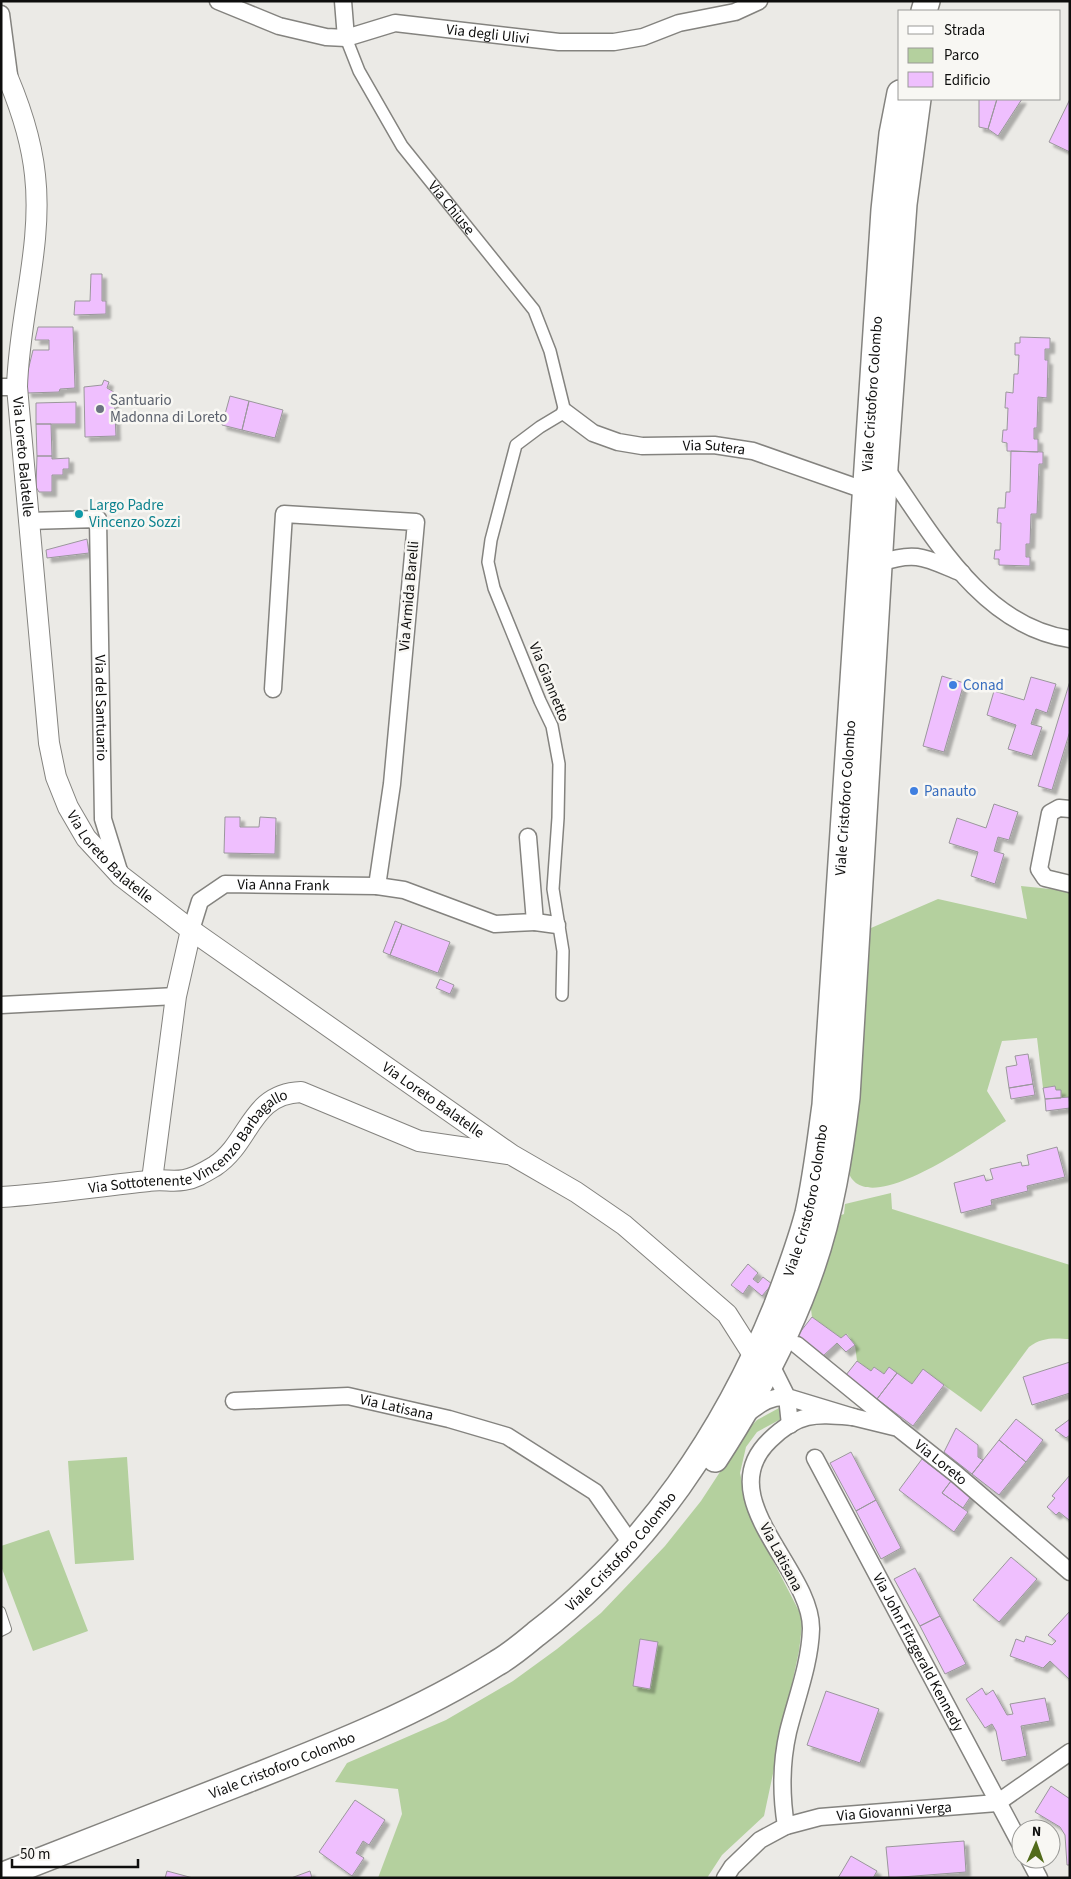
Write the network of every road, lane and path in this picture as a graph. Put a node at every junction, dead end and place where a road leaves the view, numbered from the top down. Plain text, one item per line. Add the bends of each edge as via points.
1 (218, 1) edge
2 (343, 1) edge
3 (759, 1) edge
4 (1, 14) edge
5 (346, 38) junction
6 (1, 62) edge
7 (10, 82) junction
8 (898, 100) edge
9 (918, 100) edge
10 (9, 387) edge
11 (565, 412) junction
12 (885, 467) junction
13 (864, 490) junction
14 (28, 520) junction
15 (880, 564) junction
16 (962, 573) junction
17 (1070, 639) edge
18 (273, 689) dead end
19 (1070, 809) edge
20 (528, 837) dead end
21 (121, 876) junction
22 (1070, 884) edge
23 (378, 886) junction
24 (535, 922) junction
25 (557, 925) junction
26 (191, 930) junction
27 (562, 995) dead end
28 (176, 996) junction
29 (1, 1005) edge
30 (512, 1155) junction
31 (152, 1180) junction
32 (1, 1197) edge
33 (797, 1345) dead end
34 (763, 1361) junction
35 (788, 1397) junction
36 (234, 1401) dead end
37 (853, 1418) junction
38 (740, 1420) junction
39 (790, 1424) junction
40 (898, 1428) junction
41 (815, 1458) dead end
42 (632, 1545) junction
43 (1070, 1572) edge
44 (1, 1611) edge
45 (1, 1632) edge
46 (1070, 1752) edge
47 (997, 1803) junction
48 (786, 1826) junction
49 (1011, 1828) edge
50 (1, 1876) edge
51 (25, 1878) edge
52 (725, 1878) edge

1 - 5 street, Via degli Ulivi via 250,16 306,34
2 - 5 street, Via Chiuse
3 - 5 street, Via degli Ulivi via 735,12 679,23 643,37 614,42 559,42 395,23
4 - 7 street
5 - 11 street, Via Chiuse via 359,71 402,146 534,310 550,351
6 - 7 street, Via Loreto Balatelle
7 - 10 street, Via Loreto Balatelle via 27,133 35,174 36,201 18,355
8 - 13 main road, Viale Cristoforo Colombo via 884,210
9 - 12 main road, Viale Cristoforo Colombo via 904,204
10 - 14 street, Via Loreto Balatelle
11 - 13 street, Via Sutera via 593,433 618,442 642,446 714,445 753,451
11 - 25 street, Via Giannetto via 516,445 488,562 494,588 552,726 559,764 553,890
12 - 15 main road, Viale Cristoforo Colombo
12 - 16 street
13 - 34 main road, Viale Cristoforo Colombo via 825,1105 807,1214
14 - 21 street, Via Loreto Balatelle via 45,707 56,777 86,838
14 - 21 street, Via del Santuario via 98,519 103,819
15 - 16 street via 901,556 922,556
15 - 34 main road, Viale Cristoforo Colombo via 847,1097 840,1152 829,1211 812,1268
16 - 17 street via 993,605 1051,636
18 - 23 street, Via Armida Barelli via 284,514 416,522 392,784
19 - 22 street via 1060,808 1050,813 1039,869 1044,878
20 - 24 street
21 - 26 street, Via Loreto Balatelle
23 - 24 street, Via Anna Frank via 404,890 495,924
23 - 26 street, Via Anna Frank via 225,884 200,901
24 - 25 street, Via Anna Frank
25 - 27 street, Via Giannetto via 563,951
26 - 28 street, Via Anna Frank
26 - 30 street, Via Loreto Balatelle
28 - 29 street
28 - 31 street, Via Anna Frank
30 - 31 street, Via Sottotenente Vincenzo Barbagallo via 418,1141 301,1092 276,1096 264,1106 233,1149 206,1171 183,1180
30 - 34 street, Via Loreto Balatelle via 576,1192 675,1268 727,1314
31 - 32 street, Via Sottotenente Vincenzo Barbagallo
33 - 40 street
34 - 35 street
34 - 38 main road, Viale Cristoforo Colombo
34 - 42 main road, Viale Cristoforo Colombo via 689,1472
35 - 37 street, Via Loreto
35 - 38 street via 769,1399
35 - 39 street
36 - 42 street, Via Latisana via 348,1396 507,1436 596,1492
37 - 39 street, Via Latisana via 808,1415
37 - 40 street, Via Loreto
38 - 51 main road, Viale Cristoforo Colombo via 706,1474 660,1536 570,1626 513,1670 417,1723
39 - 48 street, Via Latisana via 763,1446 755,1460 751,1478 760,1520 792,1575 811,1627 782,1776
40 - 43 street, Via Loreto
41 - 47 street, Via John Fitzgerald Kennedy
42 - 50 main road, Viale Cristoforo Colombo via 604,1577 556,1619 501,1661 452,1691 324,1750
44 - 45 lane via 8,1629
46 - 47 street
47 - 48 street, Via Giovanni Verga via 820,1817
47 - 49 street, Via John Fitzgerald Kennedy
48 - 52 street, Via Giovanni Verga via 760,1840 732,1866

